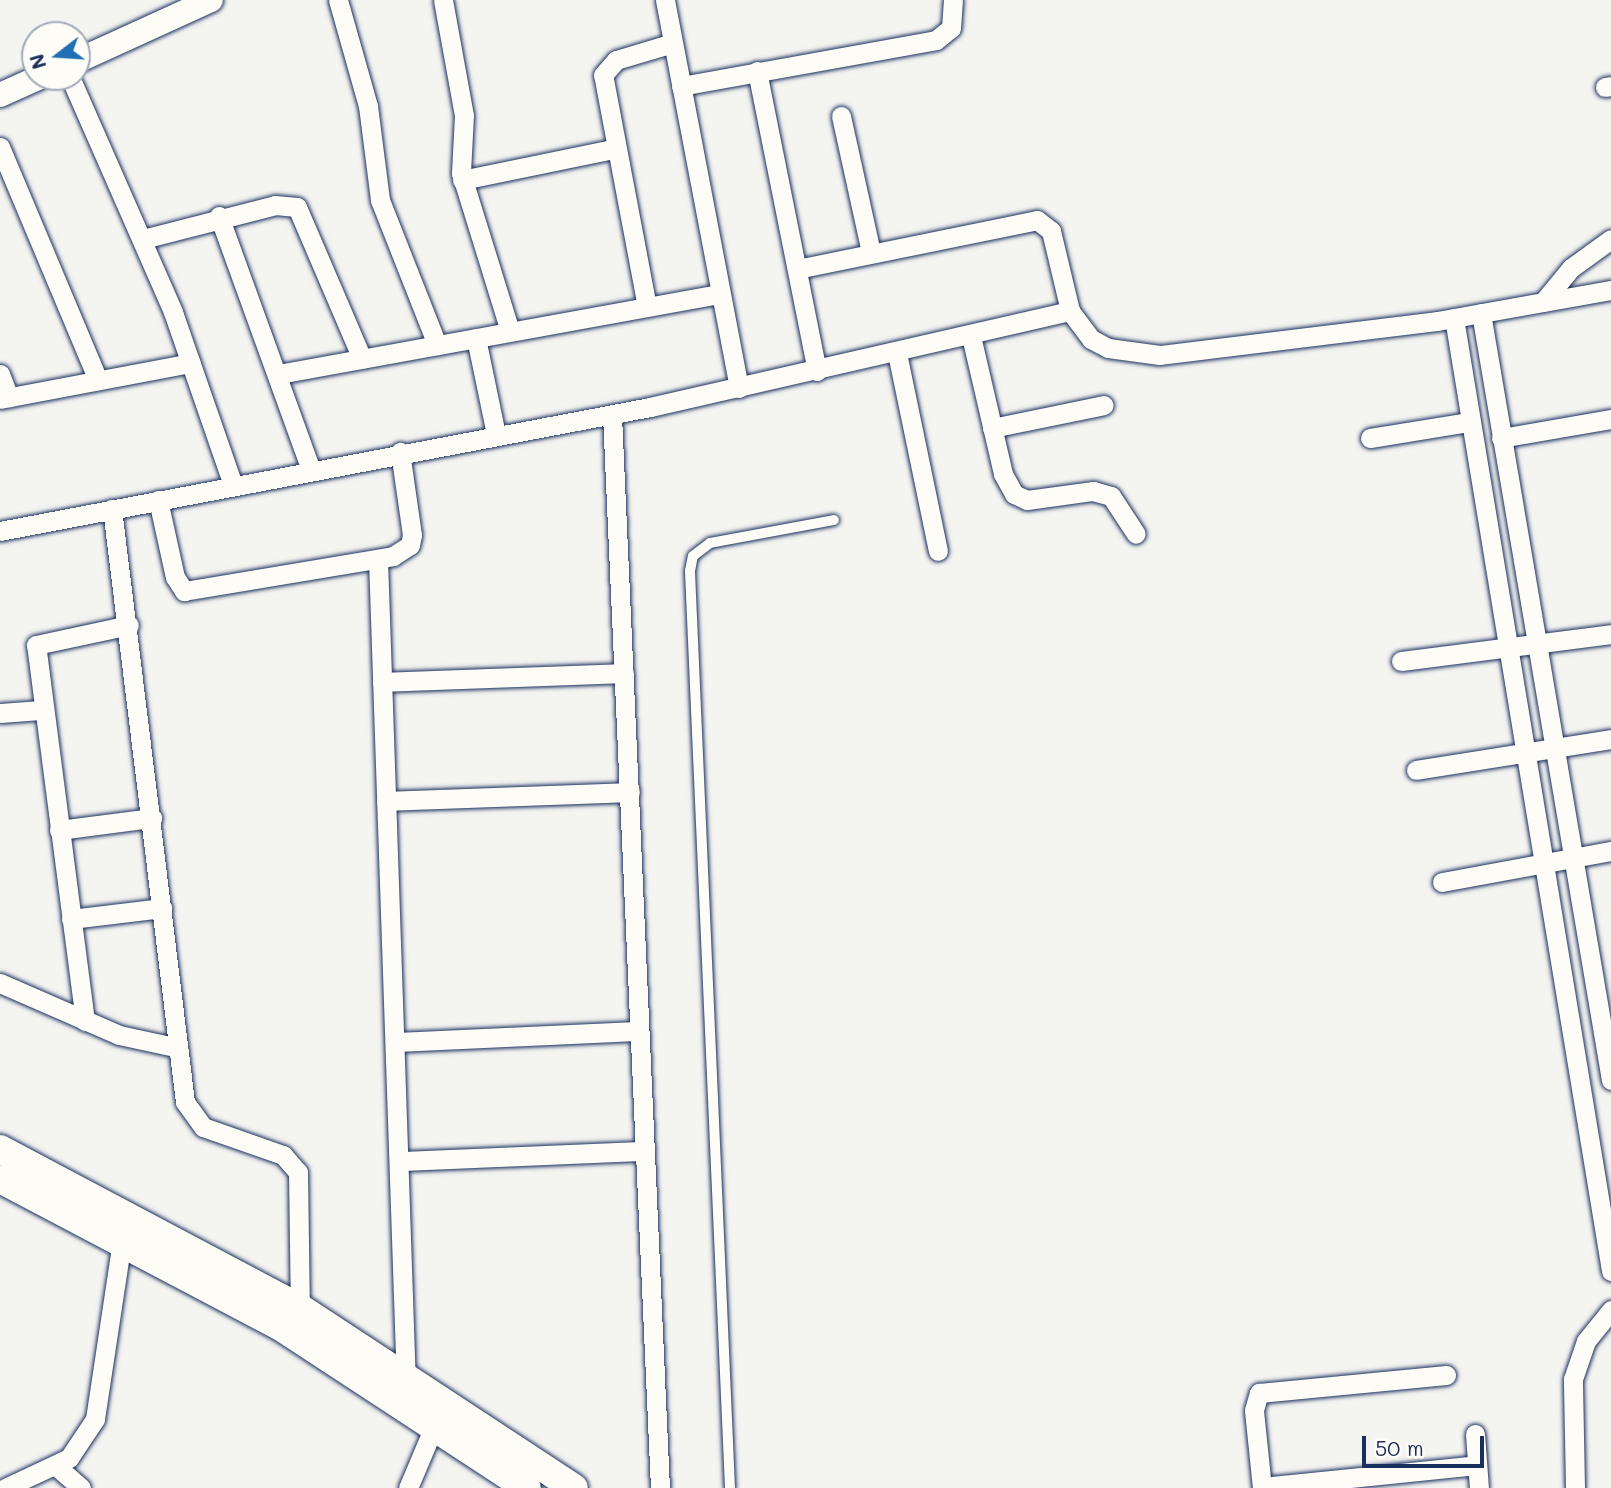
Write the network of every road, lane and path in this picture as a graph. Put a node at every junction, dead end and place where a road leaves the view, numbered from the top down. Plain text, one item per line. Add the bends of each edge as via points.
1 (211, 0) edge
2 (338, 0) edge
3 (443, 0) edge
4 (665, 0) edge
5 (953, 0) edge
6 (673, 43) junction
7 (91, 55) edge
8 (757, 71) junction
9 (21, 86) edge
10 (681, 86) junction
11 (76, 91) edge
12 (0, 95) edge
13 (841, 116) dead end
14 (0, 147) edge
15 (613, 149) junction
16 (462, 180) junction
17 (219, 216) junction
18 (143, 239) junction
19 (1611, 239) edge
20 (871, 253) junction
21 (797, 269) junction
22 (1611, 290) edge
23 (720, 294) junction
24 (1543, 302) junction
25 (647, 307) junction
26 (1070, 311) junction
27 (1481, 313) junction
28 (1454, 318) junction
29 (510, 331) junction
30 (971, 336) junction
31 (476, 338) junction
32 (437, 345) junction
33 (897, 353) junction
34 (362, 359) junction
35 (191, 363) junction
36 (817, 371) junction
37 (0, 374) edge
38 (279, 374) junction
39 (98, 380) junction
40 (739, 388) junction
41 (5, 398) edge
42 (1104, 405) dead end
43 (612, 415) junction
44 (1611, 419) edge
45 (1468, 422) junction
46 (992, 428) junction
47 (496, 435) junction
48 (1370, 438) dead end
49 (1501, 438) junction
50 (400, 452) junction
51 (311, 470) junction
52 (233, 485) junction
53 (158, 500) junction
54 (112, 509) junction
55 (834, 520) dead end
56 (0, 531) edge
57 (1136, 534) dead end
58 (938, 551) dead end
59 (378, 559) junction
60 (129, 625) junction
61 (1611, 634) edge
62 (1538, 645) junction
63 (1505, 649) junction
64 (1401, 661) dead end
65 (624, 673) junction
66 (382, 682) junction
67 (41, 709) junction
68 (0, 713) edge
69 (1611, 739) edge
70 (1555, 749) junction
71 (1522, 754) junction
72 (1416, 770) dead end
73 (630, 792) junction
74 (386, 801) junction
75 (152, 818) junction
76 (59, 830) junction
77 (1611, 851) edge
78 (1573, 857) junction
79 (1540, 863) junction
80 (1442, 882) dead end
81 (163, 908) junction
82 (71, 919) junction
83 (0, 982) edge
84 (85, 1021) junction
85 (638, 1031) junction
86 (395, 1042) junction
87 (175, 1047) junction
88 (1610, 1070) edge
89 (1577, 1071) junction
90 (0, 1149) edge
91 (643, 1151) junction
92 (400, 1161) junction
93 (0, 1179) edge
94 (122, 1241) junction
95 (1611, 1271) edge
96 (300, 1308) junction
97 (1604, 1316) edge
98 (406, 1374) junction
99 (1446, 1375) dead end
100 (405, 1405) junction
101 (435, 1424) junction
102 (1475, 1434) dead end
103 (1477, 1465) junction
104 (56, 1466) junction
105 (1262, 1487) edge
106 (5, 1488) edge
107 (81, 1488) edge
108 (408, 1488) edge
109 (527, 1488) edge
110 (574, 1488) edge
111 (660, 1488) edge
112 (730, 1488) edge
113 (1479, 1488) edge
114 (1575, 1488) edge

1 - 7 street
2 - 32 street via 368,106 380,200
3 - 16 street via 464,115
4 - 6 street
5 - 8 street via 951,27 936,40
6 - 10 street
6 - 15 street via 608,67 603,87
8 - 10 street
8 - 21 street
9 - 12 street
10 - 23 street
11 - 18 street
13 - 20 street
14 - 39 street
15 - 16 street
15 - 25 street
16 - 29 street
17 - 18 street
17 - 34 street via 275,205 297,207
17 - 38 street
18 - 35 street
19 - 24 street via 1571,268
20 - 21 street
20 - 26 street via 1037,220 1051,231
21 - 36 street
22 - 24 street
23 - 25 street
23 - 40 street
24 - 27 street
25 - 29 street
26 - 28 street via 1091,339 1108,348 1160,355
26 - 30 street
27 - 28 street
27 - 49 street
28 - 45 street
29 - 31 street
30 - 33 street
30 - 46 street
31 - 32 street
31 - 47 street
32 - 34 street
33 - 36 street
33 - 58 street
34 - 38 street
35 - 39 street
35 - 52 street
36 - 40 street
37 - 41 street
38 - 51 street
39 - 41 street
40 - 43 street
42 - 46 street
43 - 47 street
43 - 65 street
44 - 49 street
45 - 48 street
45 - 63 street
46 - 57 street via 1014,494 1027,500 1093,491 1111,496
47 - 50 street
49 - 62 street
50 - 51 street
50 - 59 street via 410,545
51 - 52 street
52 - 53 street
53 - 54 street
53 - 59 street via 175,577 184,592
54 - 56 street
54 - 60 street
55 - 112 lane via 710,543 693,556 690,571
59 - 66 street
60 - 67 street via 40,640
60 - 75 street
61 - 62 street
62 - 63 street
62 - 70 street
63 - 64 street
63 - 71 street
65 - 66 street
65 - 73 street
66 - 74 street
67 - 68 street
67 - 76 street
69 - 70 street
70 - 71 street
70 - 78 street
71 - 72 street
71 - 79 street
73 - 74 street
73 - 85 street
74 - 86 street
75 - 76 street
75 - 81 street
76 - 82 street
77 - 78 street
78 - 79 street
78 - 88 street
79 - 80 street
79 - 89 street
81 - 82 street
81 - 87 street
82 - 84 street
83 - 84 street
84 - 87 street
85 - 86 street
85 - 91 street
86 - 92 street
87 - 96 street via 195,1121 283,1155 298,1172
88 - 89 street
89 - 95 street
90 - 96 main road
91 - 92 street
91 - 111 street
92 - 98 street
93 - 94 main road
94 - 100 main road
94 - 104 street via 95,1419 83,1443
96 - 98 main road
97 - 114 street via 1586,1341 1570,1402
98 - 100 street
98 - 110 main road
99 - 105 street via 1259,1393 1254,1410
100 - 101 main road
101 - 108 street
101 - 109 main road
102 - 103 street
103 - 105 street
103 - 113 street
104 - 106 street
104 - 107 street

